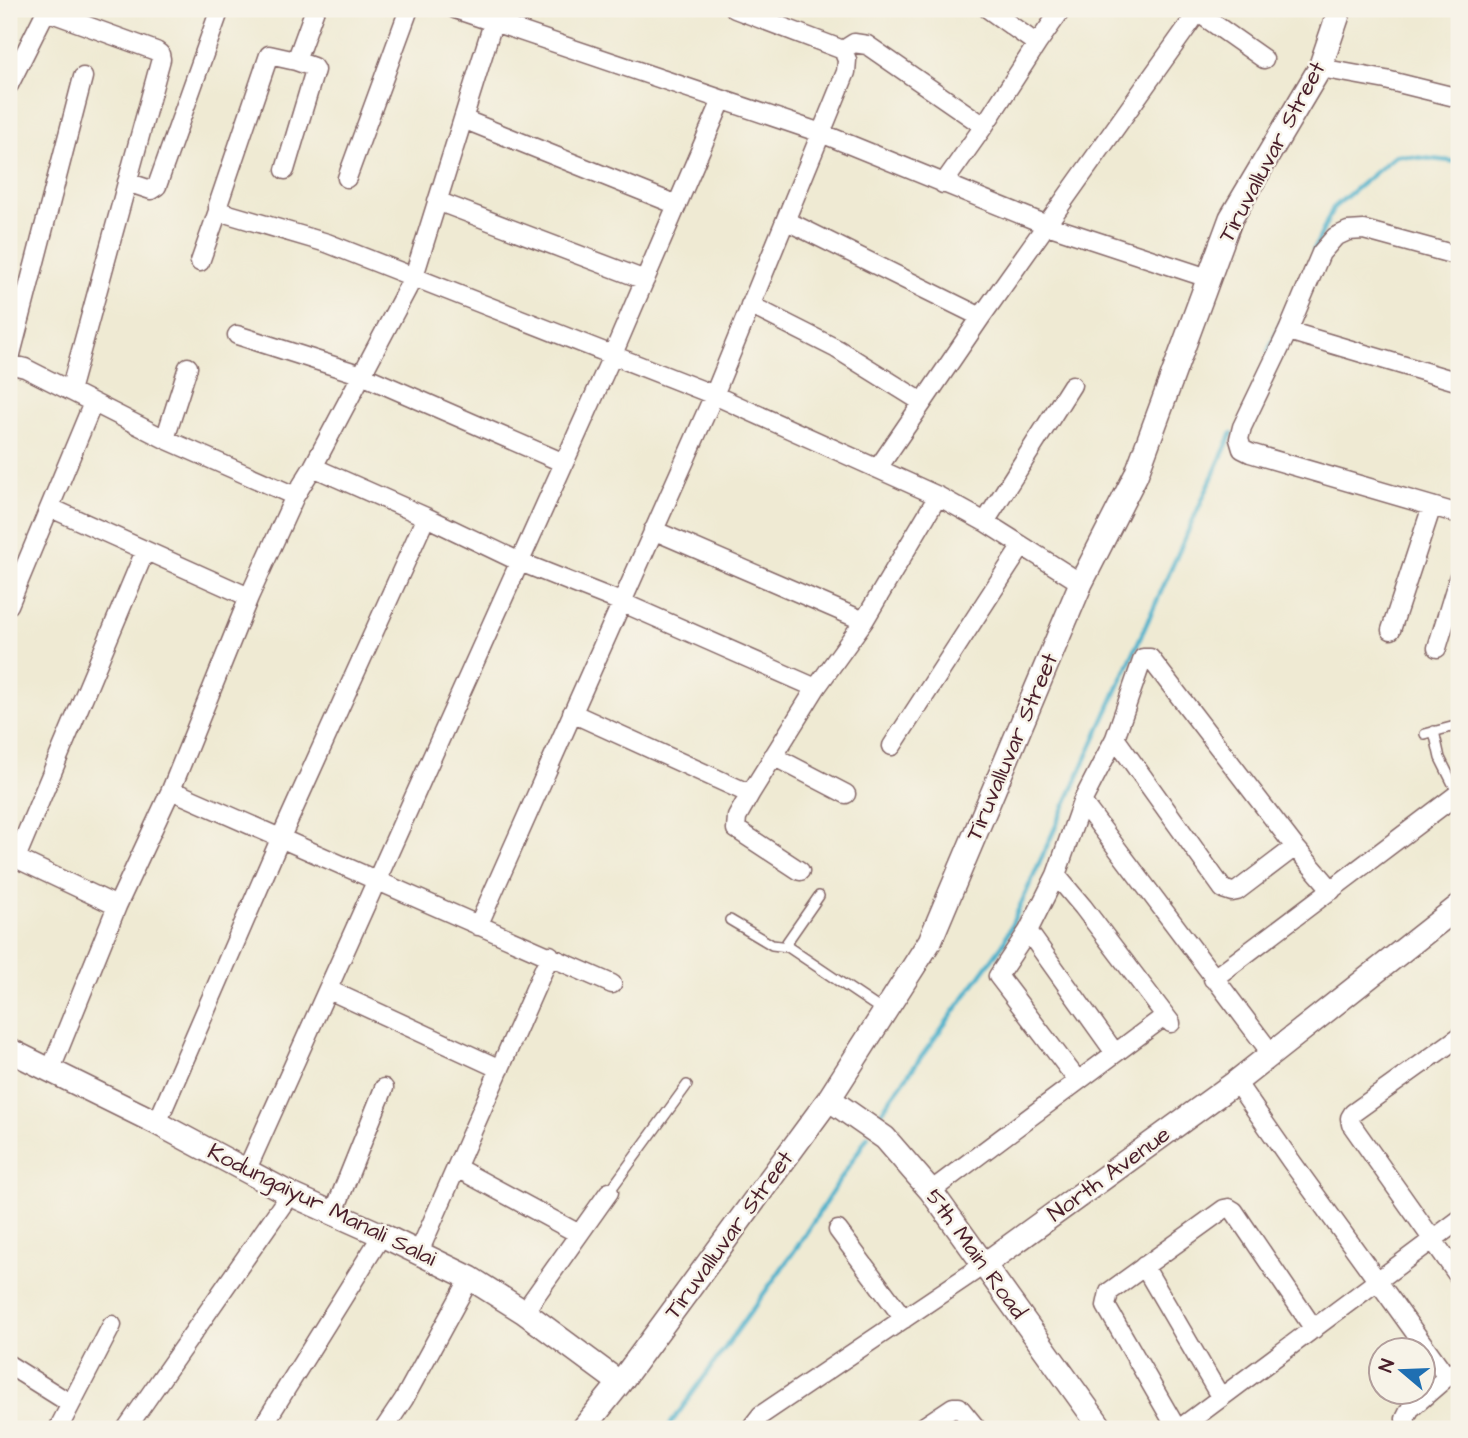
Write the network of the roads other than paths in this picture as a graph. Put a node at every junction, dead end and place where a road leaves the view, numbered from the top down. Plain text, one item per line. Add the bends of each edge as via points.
1 (220, 9) edge
2 (315, 9) edge
3 (409, 9) edge
4 (455, 9) edge
5 (735, 9) edge
6 (988, 9) edge
7 (1062, 9) edge
8 (1340, 9) edge
9 (47, 10) edge
10 (1197, 10) edge
11 (492, 23) junction
12 (1037, 44) junction
13 (843, 50) junction
14 (1264, 59) dead end
15 (296, 61) junction
16 (1320, 68) junction
17 (83, 77) dead end
18 (9, 85) edge
19 (1459, 98) edge
20 (722, 100) junction
21 (463, 119) junction
22 (984, 127) junction
23 (821, 133) junction
24 (285, 170) dead end
25 (347, 178) dead end
26 (127, 182) junction
27 (943, 184) junction
28 (437, 201) junction
29 (677, 205) junction
30 (218, 211) junction
31 (787, 221) junction
32 (1047, 225) junction
33 (1459, 256) edge
34 (200, 262) dead end
35 (414, 276) junction
36 (1208, 278) junction
37 (645, 280) junction
38 (750, 305) junction
39 (981, 317) junction
40 (1288, 331) junction
41 (237, 335) dead end
42 (613, 354) junction
43 (9, 363) edge
44 (188, 367) dead end
45 (362, 374) junction
46 (1459, 382) edge
47 (1072, 385) dead end
48 (70, 390) junction
49 (714, 395) junction
50 (922, 402) junction
51 (93, 404) junction
52 (164, 439) junction
53 (564, 463) junction
54 (313, 467) junction
55 (878, 468) junction
56 (295, 496) junction
57 (937, 496) junction
58 (1432, 506) junction
59 (51, 508) junction
60 (1459, 513) edge
61 (426, 517) junction
62 (985, 522) junction
63 (653, 530) junction
64 (1022, 546) junction
65 (145, 551) junction
66 (520, 562) junction
67 (1459, 576) edge
68 (1081, 583) junction
69 (249, 597) junction
70 (621, 602) junction
71 (9, 605) edge
72 (864, 621) junction
73 (1391, 630) dead end
74 (1437, 648) dead end
75 (816, 688) junction
76 (572, 713) junction
77 (1459, 725) edge
78 (1115, 738) junction
79 (892, 746) dead end
80 (773, 756) junction
81 (171, 790) junction
82 (750, 793) junction
83 (1459, 793) edge
84 (846, 794) dead end
85 (1082, 802) junction
86 (281, 837) junction
87 (1295, 847) junction
88 (13, 857) edge
89 (800, 871) dead end
90 (1056, 875) junction
91 (378, 881) junction
92 (1332, 890) junction
93 (819, 896) dead end
94 (117, 906) junction
95 (1459, 906) edge
96 (730, 920) dead end
97 (478, 926) junction
98 (1028, 930) junction
99 (788, 947) junction
100 (550, 955) junction
101 (1213, 979) junction
102 (612, 984) dead end
103 (329, 990) junction
104 (885, 1012) junction
105 (1459, 1037) edge
106 (9, 1050) edge
107 (1115, 1053) junction
108 (1271, 1054) junction
109 (51, 1069) junction
110 (500, 1069) junction
111 (1078, 1081) junction
112 (1236, 1082) junction
113 (687, 1085) dead end
114 (384, 1088) dead end
115 (829, 1099) junction
116 (157, 1123) junction
117 (457, 1167) junction
118 (247, 1169) junction
119 (931, 1191) junction
120 (609, 1192) joint
121 (290, 1194) junction
122 (334, 1212) junction
123 (1459, 1220) edge
124 (838, 1230) dead end
125 (579, 1234) junction
126 (382, 1235) junction
127 (1434, 1240) junction
128 (419, 1252) junction
129 (985, 1264) junction
130 (1144, 1266) junction
131 (1459, 1277) edge
132 (470, 1278) junction
133 (1379, 1281) junction
134 (524, 1312) junction
135 (904, 1319) junction
136 (112, 1325) dead end
137 (1314, 1329) junction
138 (9, 1365) edge
139 (1453, 1372) edge
140 (620, 1383) junction
141 (1221, 1398) junction
142 (71, 1404) junction
143 (1098, 1428) edge
144 (58, 1429) edge
145 (125, 1429) edge
146 (261, 1429) edge
147 (384, 1429) edge
148 (583, 1429) edge
149 (750, 1429) edge
150 (920, 1429) edge
151 (977, 1429) edge
152 (1178, 1429) edge
153 (1408, 1429) edge

1 - 26 street via 157,186 151,190
2 - 15 street
3 - 25 street
4 - 11 street
5 - 13 street
6 - 12 street
7 - 12 street
8 - 16 street, Tiruvalluvar Street
9 - 18 street
9 - 26 street via 160,54
10 - 14 street
10 - 32 street
11 - 20 street
11 - 21 street
12 - 22 street
13 - 22 street via 854,43 867,45
13 - 23 street via 846,72
15 - 24 street via 315,70
15 - 30 street via 269,55
16 - 19 street
16 - 36 street, Tiruvalluvar Street via 1231,218
17 - 43 street
20 - 23 street
20 - 29 street
21 - 28 street
21 - 29 street
22 - 27 street
23 - 27 street
23 - 31 street
26 - 48 street
27 - 32 street
28 - 35 street
28 - 37 street
29 - 37 street
30 - 34 street
30 - 35 street via 327,243
31 - 38 street
31 - 39 street
32 - 36 street
32 - 39 street
33 - 40 street via 1364,230 1348,231 1335,237 1321,253
35 - 42 street
35 - 45 street
36 - 68 street, Tiruvalluvar Street via 1136,475
37 - 42 street
38 - 49 street
38 - 50 street via 836,348
39 - 50 street
40 - 46 street
40 - 58 street via 1242,426 1242,449
41 - 45 street
42 - 49 street
42 - 53 street
43 - 48 street
44 - 52 street
45 - 53 street
45 - 54 street
47 - 62 street
48 - 51 street
49 - 55 street
49 - 63 street
50 - 55 street
51 - 52 street
51 - 59 street
52 - 56 street
53 - 66 street
54 - 56 street
54 - 61 street
55 - 57 street
56 - 69 street
57 - 62 street
57 - 72 street
58 - 60 street
58 - 73 street
59 - 65 street
59 - 71 street
61 - 66 street
61 - 86 street
62 - 64 street
63 - 70 street
63 - 72 street
64 - 68 street
64 - 79 street
65 - 69 street
65 - 88 street
66 - 70 street
66 - 91 street
67 - 74 street
68 - 104 street, Tiruvalluvar Street via 930,941
69 - 81 street
70 - 75 street
70 - 76 street
72 - 75 street
75 - 80 street
76 - 82 street
76 - 97 street
77 - 83 lane via 1430,732
78 - 85 street
78 - 87 street via 1223,889 1237,891
78 - 87 street via 1141,660 1150,657
80 - 82 street
80 - 84 street
81 - 86 street
81 - 94 street
82 - 89 street via 736,829
83 - 92 street
85 - 90 street
85 - 101 street
86 - 91 street
86 - 116 street
87 - 92 street
88 - 94 street
90 - 98 street
90 - 107 street via 1168,1019
91 - 97 street
91 - 103 street
92 - 101 street
93 - 99 lane
94 - 109 street
95 - 108 street, North Avenue
96 - 99 lane via 772,945
97 - 100 street
98 - 107 street
98 - 111 street via 998,976
99 - 104 lane
100 - 102 street
100 - 110 street
101 - 108 street
103 - 110 street
103 - 118 street
104 - 115 street, Tiruvalluvar Street
105 - 127 street via 1350,1118
106 - 109 street, Kodungaiyur Manali Salai
107 - 111 street
108 - 112 street, North Avenue
109 - 116 street, Kodungaiyur Manali Salai
110 - 117 street
111 - 119 street
112 - 129 street, North Avenue
112 - 133 street
113 - 120 lane
114 - 122 street
115 - 119 street, 5th Main Road via 885,1138
115 - 140 street, Tiruvalluvar Street
116 - 118 street, Kodungaiyur Manali Salai
117 - 125 street
117 - 128 street
118 - 121 street, Kodungaiyur Manali Salai
119 - 129 street, 5th Main Road
120 - 125 street
121 - 122 street, Kodungaiyur Manali Salai
121 - 145 street
122 - 126 street, Kodungaiyur Manali Salai
123 - 127 street
124 - 135 street
125 - 134 street
126 - 128 street, Kodungaiyur Manali Salai
126 - 146 street
127 - 131 street
127 - 133 street
128 - 132 street, Kodungaiyur Manali Salai
129 - 135 street, North Avenue
129 - 143 street, 5th Main Road
130 - 137 street via 1224,1209 1234,1210
130 - 141 street
130 - 152 street via 1109,1292 1106,1306
132 - 134 street, Kodungaiyur Manali Salai
132 - 147 street
133 - 137 street
133 - 139 street
134 - 140 street, Kodungaiyur Manali Salai
135 - 149 street, North Avenue via 761,1415
136 - 142 street
137 - 141 street
138 - 142 street
139 - 153 street via 1410,1409 1405,1419
140 - 148 street, Tiruvalluvar Street
141 - 152 street
142 - 144 street
150 - 151 street via 953,1407 959,1407

